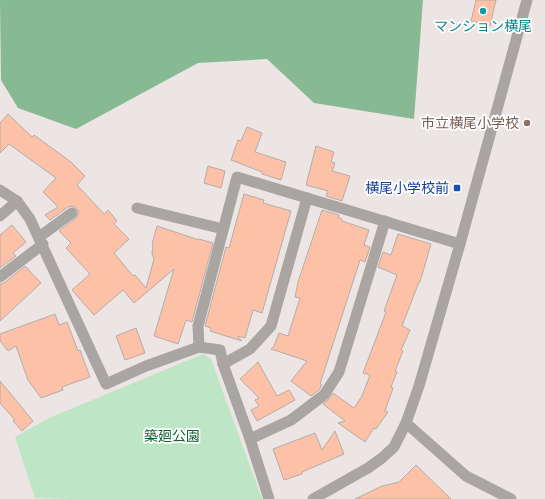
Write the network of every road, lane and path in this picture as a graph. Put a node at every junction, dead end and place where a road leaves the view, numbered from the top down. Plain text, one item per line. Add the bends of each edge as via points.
1 (527, 0) edge
2 (0, 190) edge
3 (307, 198) junction
4 (17, 201) junction
5 (137, 208) dead end
6 (72, 214) dead end
7 (0, 216) edge
8 (385, 220) junction
9 (223, 229) junction
10 (41, 241) junction
11 (460, 244) junction
12 (0, 277) edge
13 (199, 347) junction
14 (223, 364) junction
15 (406, 423) junction
16 (250, 439) junction
17 (269, 499) edge
18 (313, 499) edge
19 (511, 499) edge

1 - 11 street
2 - 4 street
3 - 8 street
3 - 9 street via 236,177
3 - 14 street via 271,326 250,349
4 - 7 street
4 - 10 street
5 - 9 street
6 - 10 street
8 - 11 street
8 - 16 street via 340,372 324,395 291,420
9 - 13 street via 198,326
10 - 12 street
10 - 13 street via 106,384
11 - 15 street
13 - 14 street via 220,350
14 - 16 street
15 - 18 street via 394,447 382,458
15 - 19 street via 466,476
16 - 17 street

